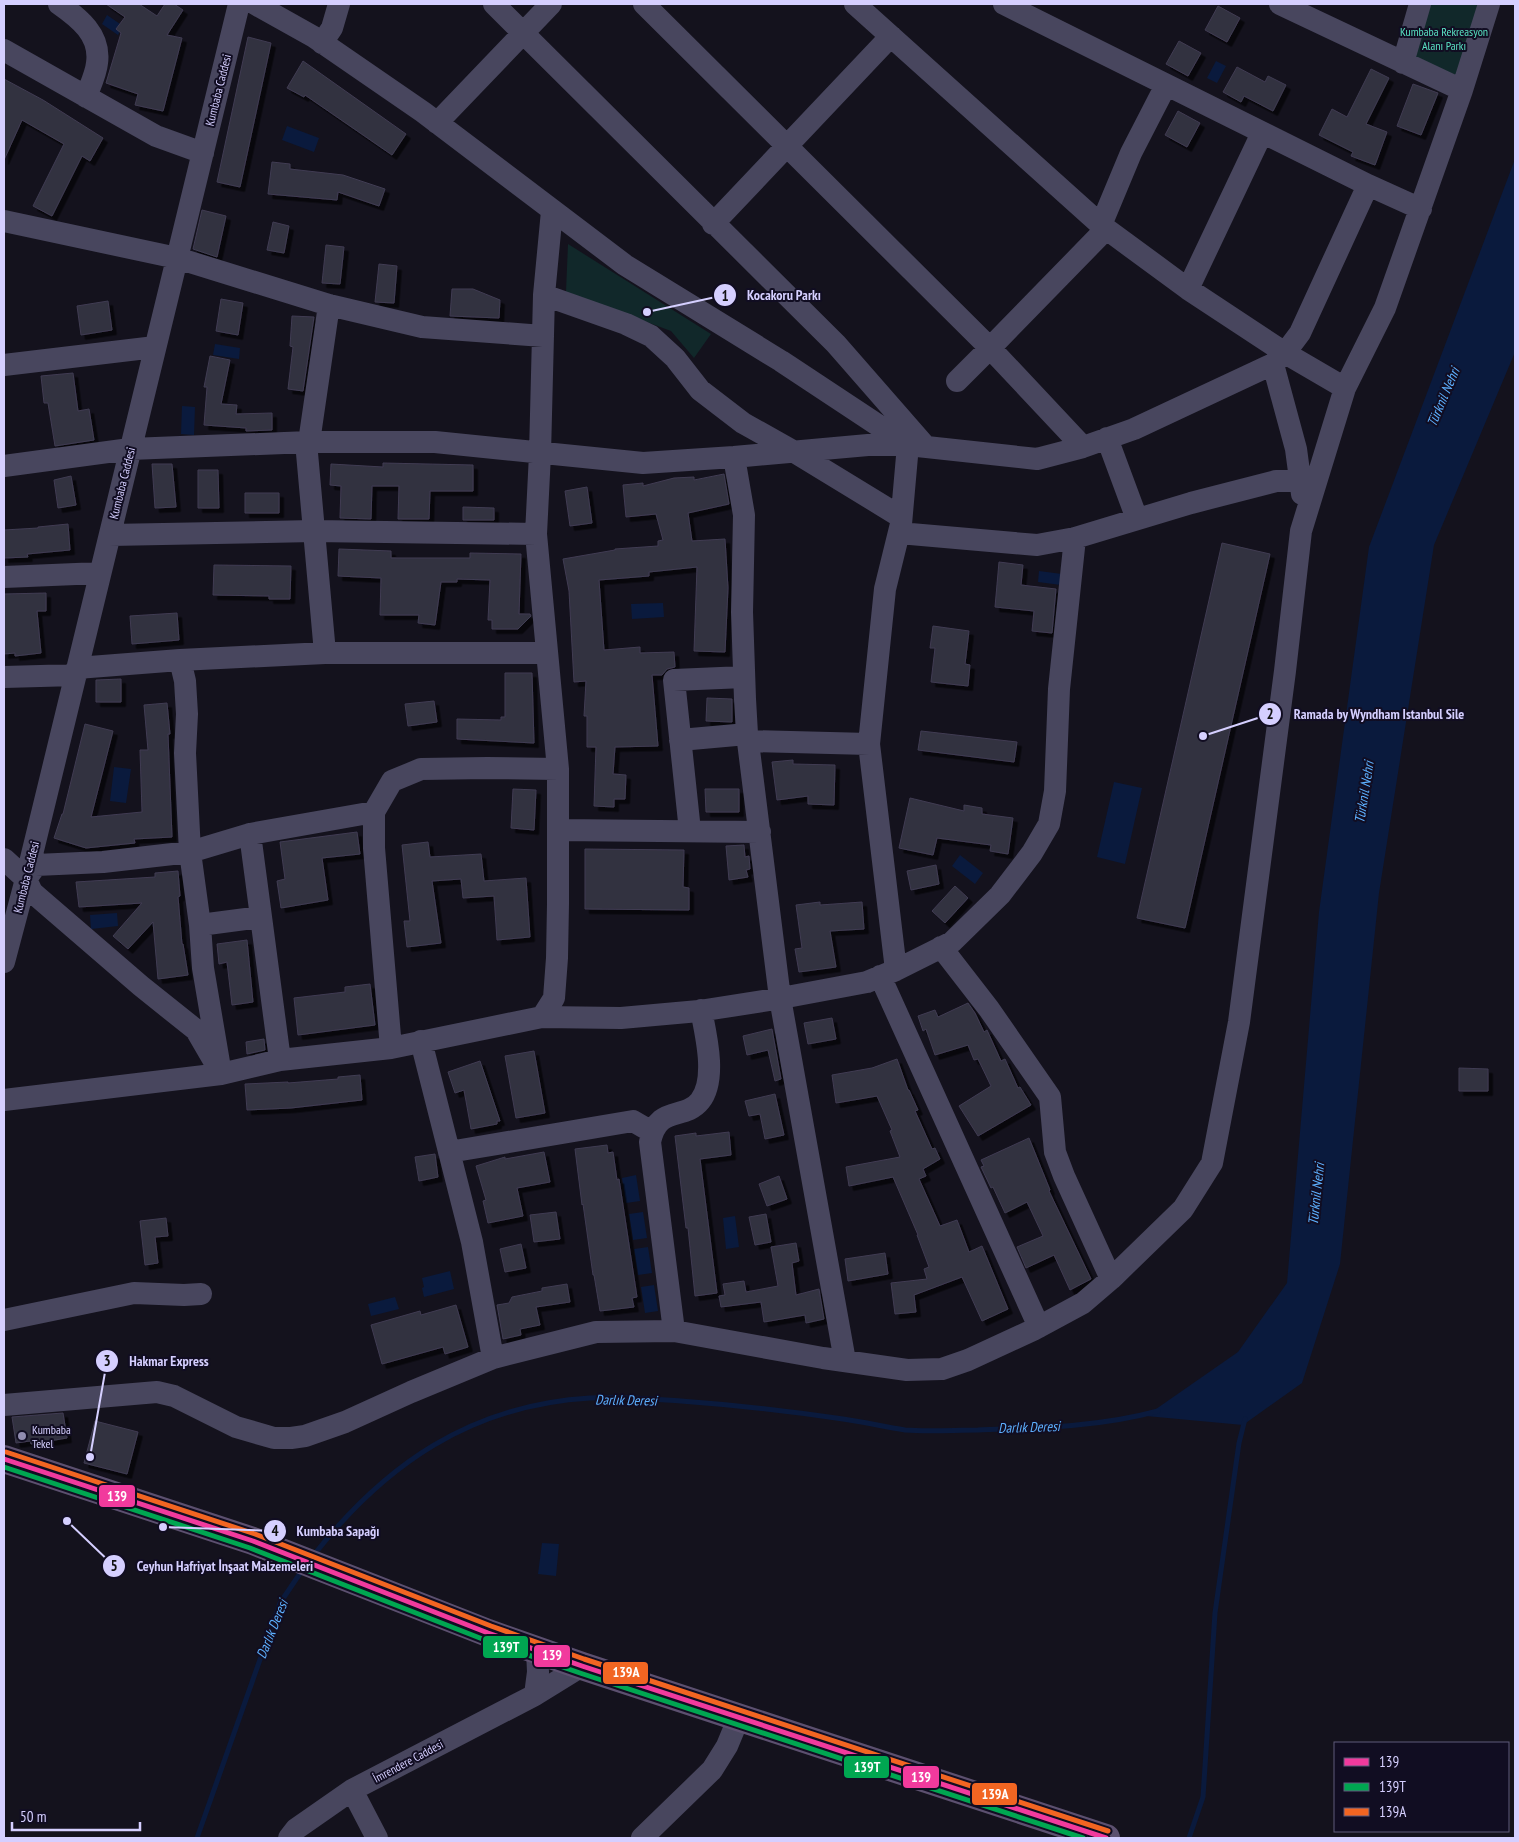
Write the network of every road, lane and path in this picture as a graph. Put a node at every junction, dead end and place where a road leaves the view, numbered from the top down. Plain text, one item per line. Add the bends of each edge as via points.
1 (58, 4) edge
2 (239, 4) edge
3 (255, 4) edge
4 (339, 4) edge
5 (494, 4) edge
6 (551, 4) edge
7 (644, 4) edge
8 (856, 4) edge
9 (1004, 4) edge
10 (1280, 4) edge
11 (1420, 4) edge
12 (1489, 4) edge
13 (523, 32) junction
14 (891, 36) junction
15 (322, 43) junction
16 (4, 50) edge
17 (1403, 63) junction
18 (1166, 85) junction
19 (1462, 90) junction
20 (86, 97) junction
21 (437, 123) junction
22 (1262, 133) junction
23 (788, 146) junction
24 (203, 153) junction
25 (1368, 185) junction
26 (1421, 209) junction
27 (552, 211) junction
28 (4, 220) edge
29 (713, 224) junction
30 (1103, 227) junction
31 (177, 258) junction
32 (1188, 289) junction
33 (544, 295) junction
34 (329, 305) junction
35 (543, 336) junction
36 (156, 347) junction
37 (990, 348) junction
38 (1279, 358) junction
39 (4, 365) edge
40 (957, 381) dead end
41 (1345, 388) junction
42 (757, 431) junction
43 (1107, 438) junction
44 (307, 442) junction
45 (917, 446) junction
46 (1083, 447) junction
47 (130, 449) junction
48 (793, 451) junction
49 (540, 454) junction
50 (742, 457) junction
51 (4, 466) edge
52 (1300, 481) junction
53 (1306, 515) junction
54 (1137, 519) junction
55 (900, 525) junction
56 (314, 530) junction
57 (536, 534) junction
58 (110, 535) junction
59 (1075, 538) junction
60 (100, 574) junction
61 (4, 577) edge
62 (325, 653) junction
63 (547, 653) junction
64 (180, 660) junction
65 (76, 671) junction
66 (4, 677) edge
67 (744, 677) junction
68 (748, 738) junction
69 (680, 740) junction
70 (870, 744) junction
71 (558, 769) junction
72 (374, 812) junction
73 (559, 830) junction
74 (690, 831) junction
75 (760, 832) junction
76 (250, 834) junction
77 (190, 852) junction
78 (4, 859) edge
79 (26, 879) junction
80 (261, 917) junction
81 (200, 925) junction
82 (941, 948) junction
83 (4, 962) edge
84 (888, 973) junction
85 (780, 998) junction
86 (701, 1010) junction
87 (542, 1017) junction
88 (421, 1041) junction
89 (391, 1048) junction
90 (280, 1060) junction
91 (221, 1074) junction
92 (4, 1100) edge
93 (652, 1132) junction
94 (449, 1152) junction
95 (1111, 1279) junction
96 (201, 1294) dead end
97 (4, 1320) edge
98 (1039, 1327) junction
99 (674, 1331) junction
100 (493, 1358) junction
101 (845, 1361) junction
102 (4, 1405) edge
103 (4, 1459) edge
104 (537, 1650) junction
105 (582, 1666) junction
106 (535, 1694) junction
107 (740, 1717) junction
108 (352, 1790) junction
109 (289, 1838) edge
110 (377, 1838) edge
111 (642, 1838) edge
112 (1106, 1838) edge

1 - 20 street via 80,19 94,40 97,64
2 - 24 street, Kumbaba Caddesi
3 - 15 street
4 - 15 street via 332,28
5 - 13 street
6 - 13 street
7 - 23 street
8 - 14 street
9 - 18 street
10 - 17 street
11 - 17 street
12 - 19 street
13 - 21 street
13 - 29 street
14 - 23 street
14 - 30 street
15 - 21 street
16 - 20 street
17 - 19 street
18 - 22 street
18 - 30 street via 1132,153
19 - 26 street
20 - 24 street via 156,136
21 - 27 street
22 - 25 street
22 - 32 street
23 - 29 street
23 - 37 street
24 - 31 street, Kumbaba Caddesi
25 - 26 street
25 - 38 street via 1300,333
26 - 41 street via 1385,308
27 - 33 street
27 - 45 street via 624,265
28 - 31 street
29 - 45 street via 836,344
30 - 32 street
30 - 37 street
31 - 34 street
31 - 36 street, Kumbaba Caddesi
32 - 38 street
33 - 35 street
33 - 42 street via 651,336 675,358 700,390
34 - 35 street via 422,327
34 - 44 street
35 - 49 street
36 - 39 street
36 - 47 street, Kumbaba Caddesi
37 - 40 street
37 - 46 street
38 - 41 street
38 - 43 street via 1167,414
38 - 52 street
41 - 53 street
42 - 48 street
42 - 50 street
43 - 46 street
43 - 54 street
44 - 47 street
44 - 49 street via 435,442
44 - 56 street
45 - 46 street via 1037,459
45 - 48 street
45 - 55 street
47 - 51 street
47 - 58 street, Kumbaba Caddesi
48 - 50 street
48 - 55 street
49 - 50 street via 643,463
49 - 57 street
50 - 67 street
52 - 53 street
52 - 54 street via 1276,481
53 - 95 street via 1301,531 1286,671 1239,1022 1212,1163 1182,1209
54 - 59 street
55 - 59 street via 1036,545
55 - 70 street via 885,589
56 - 57 street
56 - 58 street
56 - 62 street
57 - 63 street
58 - 60 street, Kumbaba Caddesi
59 - 82 street via 1049,824 1000,895 952,942
60 - 61 street
60 - 65 street, Kumbaba Caddesi
62 - 63 street
62 - 64 street
63 - 71 street
64 - 65 street
64 - 77 street via 187,714 185,754
65 - 66 street
65 - 79 street, Kumbaba Caddesi
67 - 68 street
67 - 69 street via 674,680
68 - 69 street
68 - 70 street
68 - 75 street
69 - 74 street
70 - 84 street
71 - 72 street via 421,769 392,780
71 - 73 street
72 - 76 street
72 - 89 street via 374,848
73 - 74 street
73 - 87 street via 554,998
74 - 75 street
75 - 85 street
76 - 77 street
76 - 80 street
77 - 79 street via 102,862 36,865
77 - 81 street
78 - 79 street
79 - 83 street, Kumbaba Caddesi
79 - 91 street via 32,892 196,1030
80 - 81 street
80 - 90 street
81 - 91 street via 203,968
82 - 84 street
82 - 95 street via 989,1009 1050,1097 1055,1152
84 - 85 street via 866,982
84 - 98 street
85 - 86 street
85 - 101 street
86 - 87 street via 621,1018
86 - 93 street via 709,1064 706,1088 700,1102 657,1123
87 - 88 street
88 - 89 street
88 - 94 street
89 - 90 street
90 - 91 street
91 - 92 street
93 - 94 street via 633,1121
93 - 99 street via 650,1142
94 - 100 street via 472,1242
95 - 98 street via 1083,1303
96 - 97 street via 134,1293
98 - 101 street via 968,1360 942,1368 906,1370
99 - 100 street via 596,1332
99 - 101 street
100 - 102 street via 345,1422 291,1438 274,1438 236,1427 174,1396 157,1392
103 - 104 main road via 253,1541
104 - 105 main road
104 - 106 street
105 - 106 street, İmrendere Caddesi
105 - 107 main road
106 - 108 street, İmrendere Caddesi
107 - 111 street via 712,1770
107 - 112 main road
108 - 109 street, İmrendere Caddesi via 296,1829
108 - 110 street

